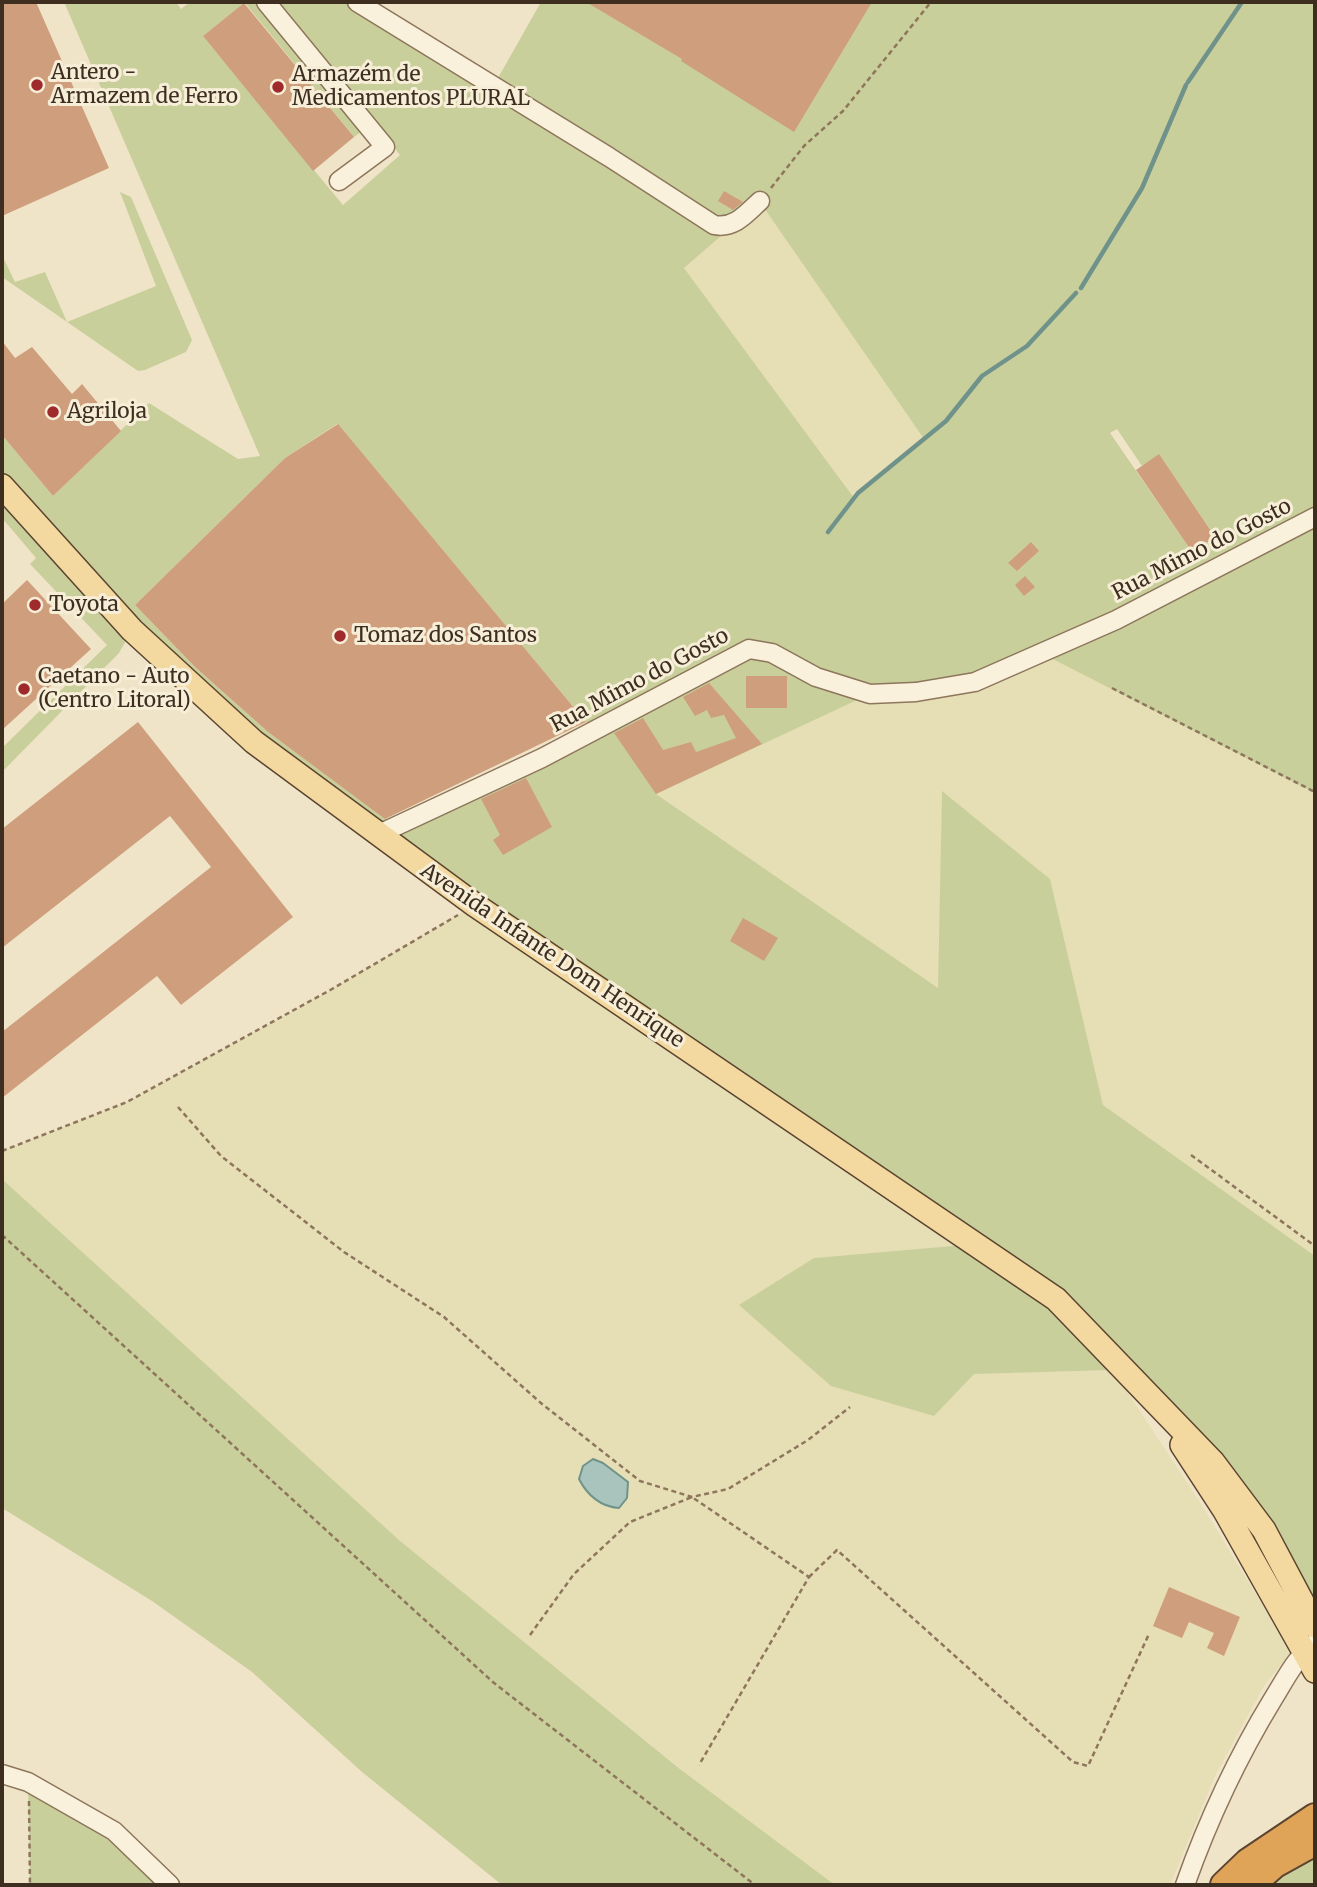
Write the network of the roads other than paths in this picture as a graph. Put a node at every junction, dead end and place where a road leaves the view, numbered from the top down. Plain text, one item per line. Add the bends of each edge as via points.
1 (266, 2) edge
2 (357, 2) edge
3 (339, 181) dead end
4 (760, 201) road end
5 (2, 486) edge
6 (1315, 517) edge
7 (377, 835) junction
8 (1138, 1382) junction
9 (1315, 1626) edge
10 (1312, 1655) edge
11 (2, 1774) edge
12 (1315, 1817) edge
13 (1315, 1842) edge
14 (170, 1885) edge
15 (1185, 1885) edge
16 (1224, 1885) edge
17 (1251, 1885) edge

1 - 3 street via 385,147
2 - 4 street via 714,225 735,223
5 - 7 main road, Avenida Infante Dom Henrique via 132,630 192,687 254,742
6 - 7 street, Rua Mimo do Gosto via 1116,620 975,682 870,694 816,677 772,653 749,649 542,758
7 - 8 main road, Avenida Infante Dom Henrique via 1056,1299
8 - 9 main road, Avenida Infante Dom Henrique via 1213,1462 1264,1530
8 - 10 main road, Avenida Infante Dom Henrique via 1225,1511
10 - 15 street via 1256,1727
11 - 14 street via 28,1782 114,1831
12 - 16 highway via 1248,1862
13 - 17 highway via 1275,1864

